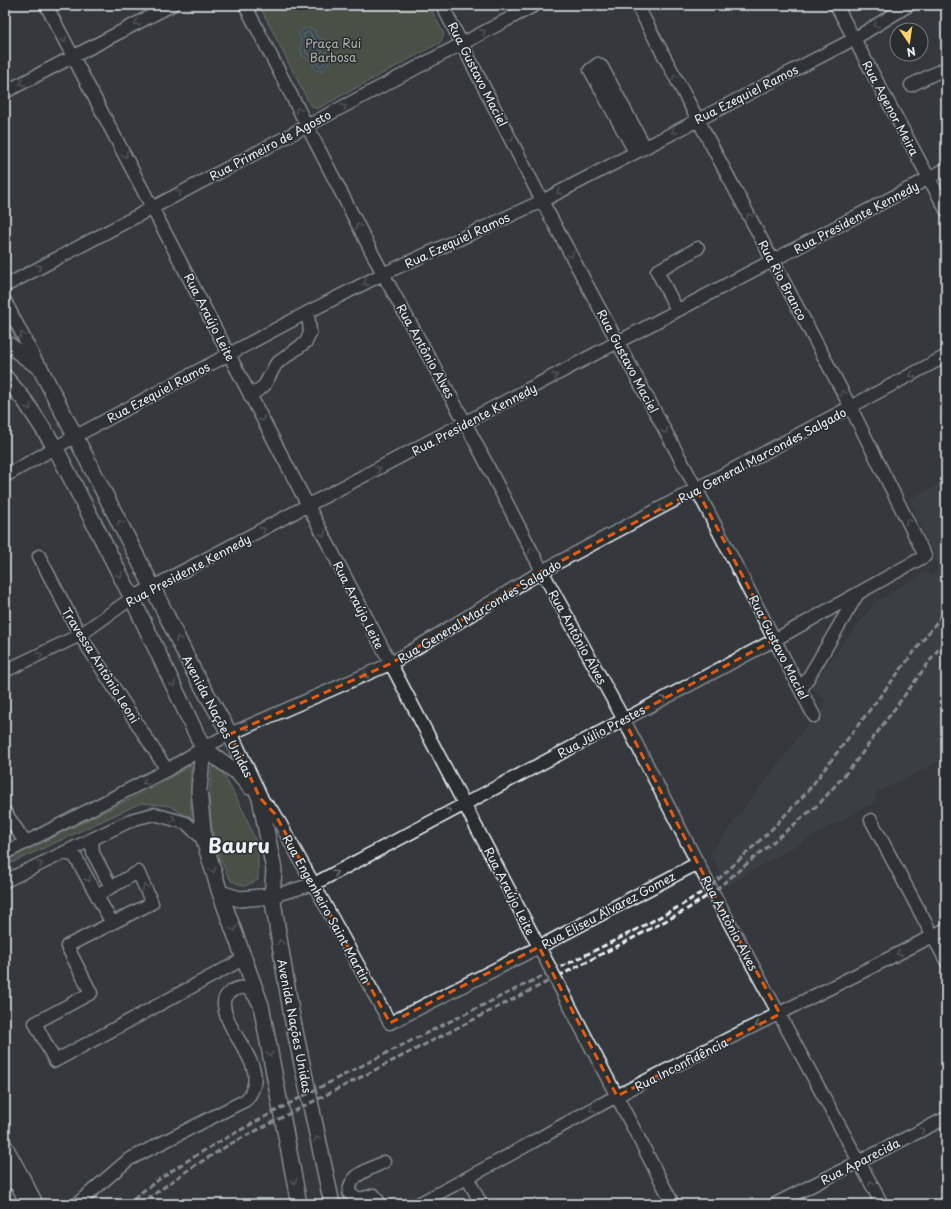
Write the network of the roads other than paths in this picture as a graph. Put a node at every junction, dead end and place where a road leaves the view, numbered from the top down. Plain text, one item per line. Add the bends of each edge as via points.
1 (46, 5) edge
2 (172, 5) edge
3 (245, 5) edge
4 (442, 5) edge
5 (535, 5) edge
6 (637, 5) edge
7 (836, 5) edge
8 (909, 5) edge
9 (854, 39) junction
10 (463, 43) junction
11 (73, 56) junction
12 (946, 68) edge
13 (911, 85) dead end
14 (5, 92) edge
15 (697, 120) junction
16 (307, 127) junction
17 (640, 150) junction
18 (946, 169) edge
19 (929, 178) junction
20 (542, 201) junction
21 (153, 206) junction
22 (946, 210) edge
23 (698, 248) dead end
24 (773, 261) junction
25 (383, 274) junction
26 (5, 286) edge
27 (5, 301) edge
28 (677, 310) junction
29 (308, 312) junction
30 (5, 342) edge
31 (618, 342) junction
32 (230, 354) junction
33 (946, 356) edge
34 (40, 368) junction
35 (5, 377) edge
36 (250, 396) junction
37 (851, 408) junction
38 (466, 424) junction
39 (76, 436) junction
40 (55, 447) junction
41 (5, 476) edge
42 (697, 490) junction
43 (308, 505) junction
44 (38, 556) dead end
45 (925, 556) joint
46 (542, 571) junction
47 (153, 588) junction
48 (857, 595) junction
49 (132, 598) junction
50 (80, 635) junction
51 (776, 639) junction
52 (390, 664) junction
53 (5, 671) edge
54 (801, 690) junction
55 (814, 716) dead end
56 (624, 720) junction
57 (230, 734) junction
58 (202, 748) junction
59 (168, 770) junction
60 (260, 798) junction
61 (465, 803) junction
62 (5, 812) edge
63 (871, 820) dead end
64 (92, 839) junction
65 (204, 840) junction
66 (25, 842) junction
67 (5, 853) edge
68 (63, 853) junction
69 (698, 863) junction
70 (5, 881) edge
71 (314, 884) junction
72 (111, 887) junction
73 (220, 893) junction
74 (97, 895) junction
75 (272, 896) junction
76 (112, 923) junction
77 (946, 928) edge
78 (934, 935) junction
79 (539, 947) junction
80 (245, 958) junction
81 (946, 961) edge
82 (252, 979) junction
83 (261, 1005) junction
84 (780, 1014) junction
85 (390, 1023) joint
86 (617, 1096) junction
87 (946, 1118) edge
88 (5, 1144) edge
89 (384, 1162) dead end
90 (859, 1162) junction
91 (6, 1168) edge
92 (468, 1179) junction
93 (14, 1180) edge
94 (27, 1204) edge
95 (37, 1204) edge
96 (74, 1204) edge
97 (77, 1204) edge
98 (299, 1204) edge
99 (332, 1204) edge
100 (380, 1204) edge
101 (418, 1204) edge
102 (481, 1204) edge
103 (673, 1204) edge
104 (775, 1204) edge
105 (882, 1204) edge

1 -> 11 street, Rua Araújo Leite
2 -> 11 street
16 -> 3 street, Rua Antônio Alves
4 - 10 street, Rua Gustavo Maciel
10 -> 5 street, Rua Primeiro de Agosto
15 -> 6 street, Rua Rio Branco
7 - 9 street, Rua Agenor Meira
8 -> 9 street, Rua Ezequiel Ramos
9 - 15 street, Rua Ezequiel Ramos
9 - 19 street, Rua Agenor Meira
16 -> 10 street, Rua Primeiro de Agosto
10 -> 20 street, Rua Gustavo Maciel
11 -> 14 street
11 -> 21 street, Rua Araújo Leite
12 - 13 street
15 -> 17 street, Rua Ezequiel Ramos
24 -> 15 street, Rua Rio Branco
21 -> 16 street, Rua Primeiro de Agosto
25 -> 16 street, Rua Antônio Alves
17 - 17 street via 602,67 598,64 590,70
17 -> 20 street, Rua Ezequiel Ramos
18 - 19 street, Rua Presidente Kennedy
19 - 22 street, Rua Agenor Meira
19 - 24 street, Rua Presidente Kennedy
20 - 25 street, Rua Ezequiel Ramos
20 -> 31 street, Rua Gustavo Maciel
26 -> 21 street, Rua Primeiro de Agosto
21 - 32 street, Rua Araújo Leite
23 - 28 street via 657,271
24 - 28 street, Rua Presidente Kennedy
37 -> 24 street, Rua Rio Branco
25 -> 29 street, Rua Ezequiel Ramos
25 - 38 street, Rua Antônio Alves
34 -> 27 street
28 - 31 street, Rua Presidente Kennedy
29 - 32 street, Rua Ezequiel Ramos
29 - 36 street via 310,333 306,342 276,364 267,383
30 - 34 main road, Avenida Nações Unidas
38 -> 31 street, Rua Presidente Kennedy
31 -> 42 street, Rua Gustavo Maciel
32 - 36 street, Rua Araújo Leite
32 - 39 street, Rua Ezequiel Ramos
33 -> 37 street, Rua General Marcondes Salgado
34 - 39 main road, Avenida Nações Unidas
35 -> 40 main road, Avenida Nações Unidas via 25,401
36 -> 43 street, Rua Araújo Leite
37 - 42 street, Rua General Marcondes Salgado
45 -> 37 street, Rua Rio Branco
43 -> 38 street, Rua Presidente Kennedy
46 -> 38 street, Rua Antônio Alves
39 - 40 street, Rua Ezequiel Ramos
47 -> 39 main road, Avenida Nações Unidas
40 - 41 street, Rua Ezequiel Ramos
40 -> 49 main road, Avenida Nações Unidas
42 -> 46 street, Rua General Marcondes Salgado
42 - 51 street, Rua Gustavo Maciel
47 -> 43 street, Rua Presidente Kennedy
43 -> 52 street, Rua Araújo Leite
44 - 50 street, Travessa Antônio Leoni
45 - 48 street, Rua Júlio Prestes
46 - 52 street, Rua General Marcondes Salgado
46 - 56 street, Rua Antônio Alves
47 - 49 street, Rua Presidente Kennedy
57 -> 47 main road, Avenida Nações Unidas via 194,672
48 - 51 street, Rua Júlio Prestes
48 - 54 street
49 - 50 street, Rua Presidente Kennedy
49 -> 58 main road, Avenida Nações Unidas
53 -> 50 street, Rua Presidente Kennedy
50 - 59 street, Travessa Antônio Leoni
51 - 54 street, Rua Gustavo Maciel
56 -> 51 street, Rua Júlio Prestes
52 -> 57 street, Rua General Marcondes Salgado
52 - 61 street, Rua Araújo Leite
54 - 55 street, Rua Gustavo Maciel
56 - 61 street, Rua Júlio Prestes
56 - 69 street, Rua Antônio Alves
57 - 58 street, Rua General Marcondes Salgado
57 - 60 main road, Avenida Nações Unidas
58 - 59 street, Rua General Marcondes Salgado
58 - 60 main road via 238,773
58 - 65 main road, Avenida Nações Unidas via 199,790
59 -> 66 street, Rua General Marcondes Salgado
60 - 71 street, Rua Engenheiro Saint Martin via 274,814
60 - 75 main road, Avenida Nações Unidas via 274,870
71 -> 61 street, Rua Júlio Prestes
61 - 79 street, Rua Araújo Leite
62 - 66 street
63 - 78 street
64 -> 65 street via 134,819 154,814 186,823
64 - 68 street
64 - 72 street via 93,853
65 -> 73 main road, Avenida Nações Unidas
66 - 67 street, Rua General Marcondes Salgado
70 -> 68 street
68 -> 74 street via 75,856
69 - 79 street, Rua Eliseu Alvarez Gomez
69 - 84 street, Rua Antônio Alves
71 - 75 street, Rua Júlio Prestes
71 - 85 street, Rua Engenheiro Saint Martin
72 - 74 street
76 -> 72 street via 152,903 138,872
73 - 75 main road via 240,899
73 -> 80 main road, Avenida Nações Unidas
74 - 76 street
99 -> 75 main road, Avenida Nações Unidas via 292,1018
76 - 80 street via 67,946 90,993 34,1023 55,1061
77 - 78 street, Rua Inconfidência
78 - 81 street
78 -> 84 street, Rua Inconfidência
79 - 85 street, Rua Eliseu Alvarez Gomez
79 - 86 street, Rua Araújo Leite, bridge
80 - 82 main road, Avenida Nações Unidas
82 - 83 main road, Avenida Nações Unidas
82 - 96 street via 228,988 220,1000 222,1016 248,1068 248,1088 242,1094 124,1158
83 - 97 street via 246,988 225,996 223,1003 226,1018 253,1066 253,1091 246,1100 128,1160
83 -> 98 main road, Avenida Nações Unidas
84 -> 86 street, Rua Inconfidência
84 - 90 street, Rua Antônio Alves
86 -> 92 street, Rua Inconfidência
86 - 103 street, Rua Araújo Leite
90 -> 87 street, Rua Aparecida
88 - 93 street
89 - 100 street via 353,1178 349,1184 349,1193 354,1198 362,1199 374,1195
90 - 104 street, Rua Aparecida
105 -> 90 street, Rua Antônio Alves
91 - 93 street
92 - 101 street, Rua Inconfidência
92 - 102 street
93 - 94 street
93 - 95 street

